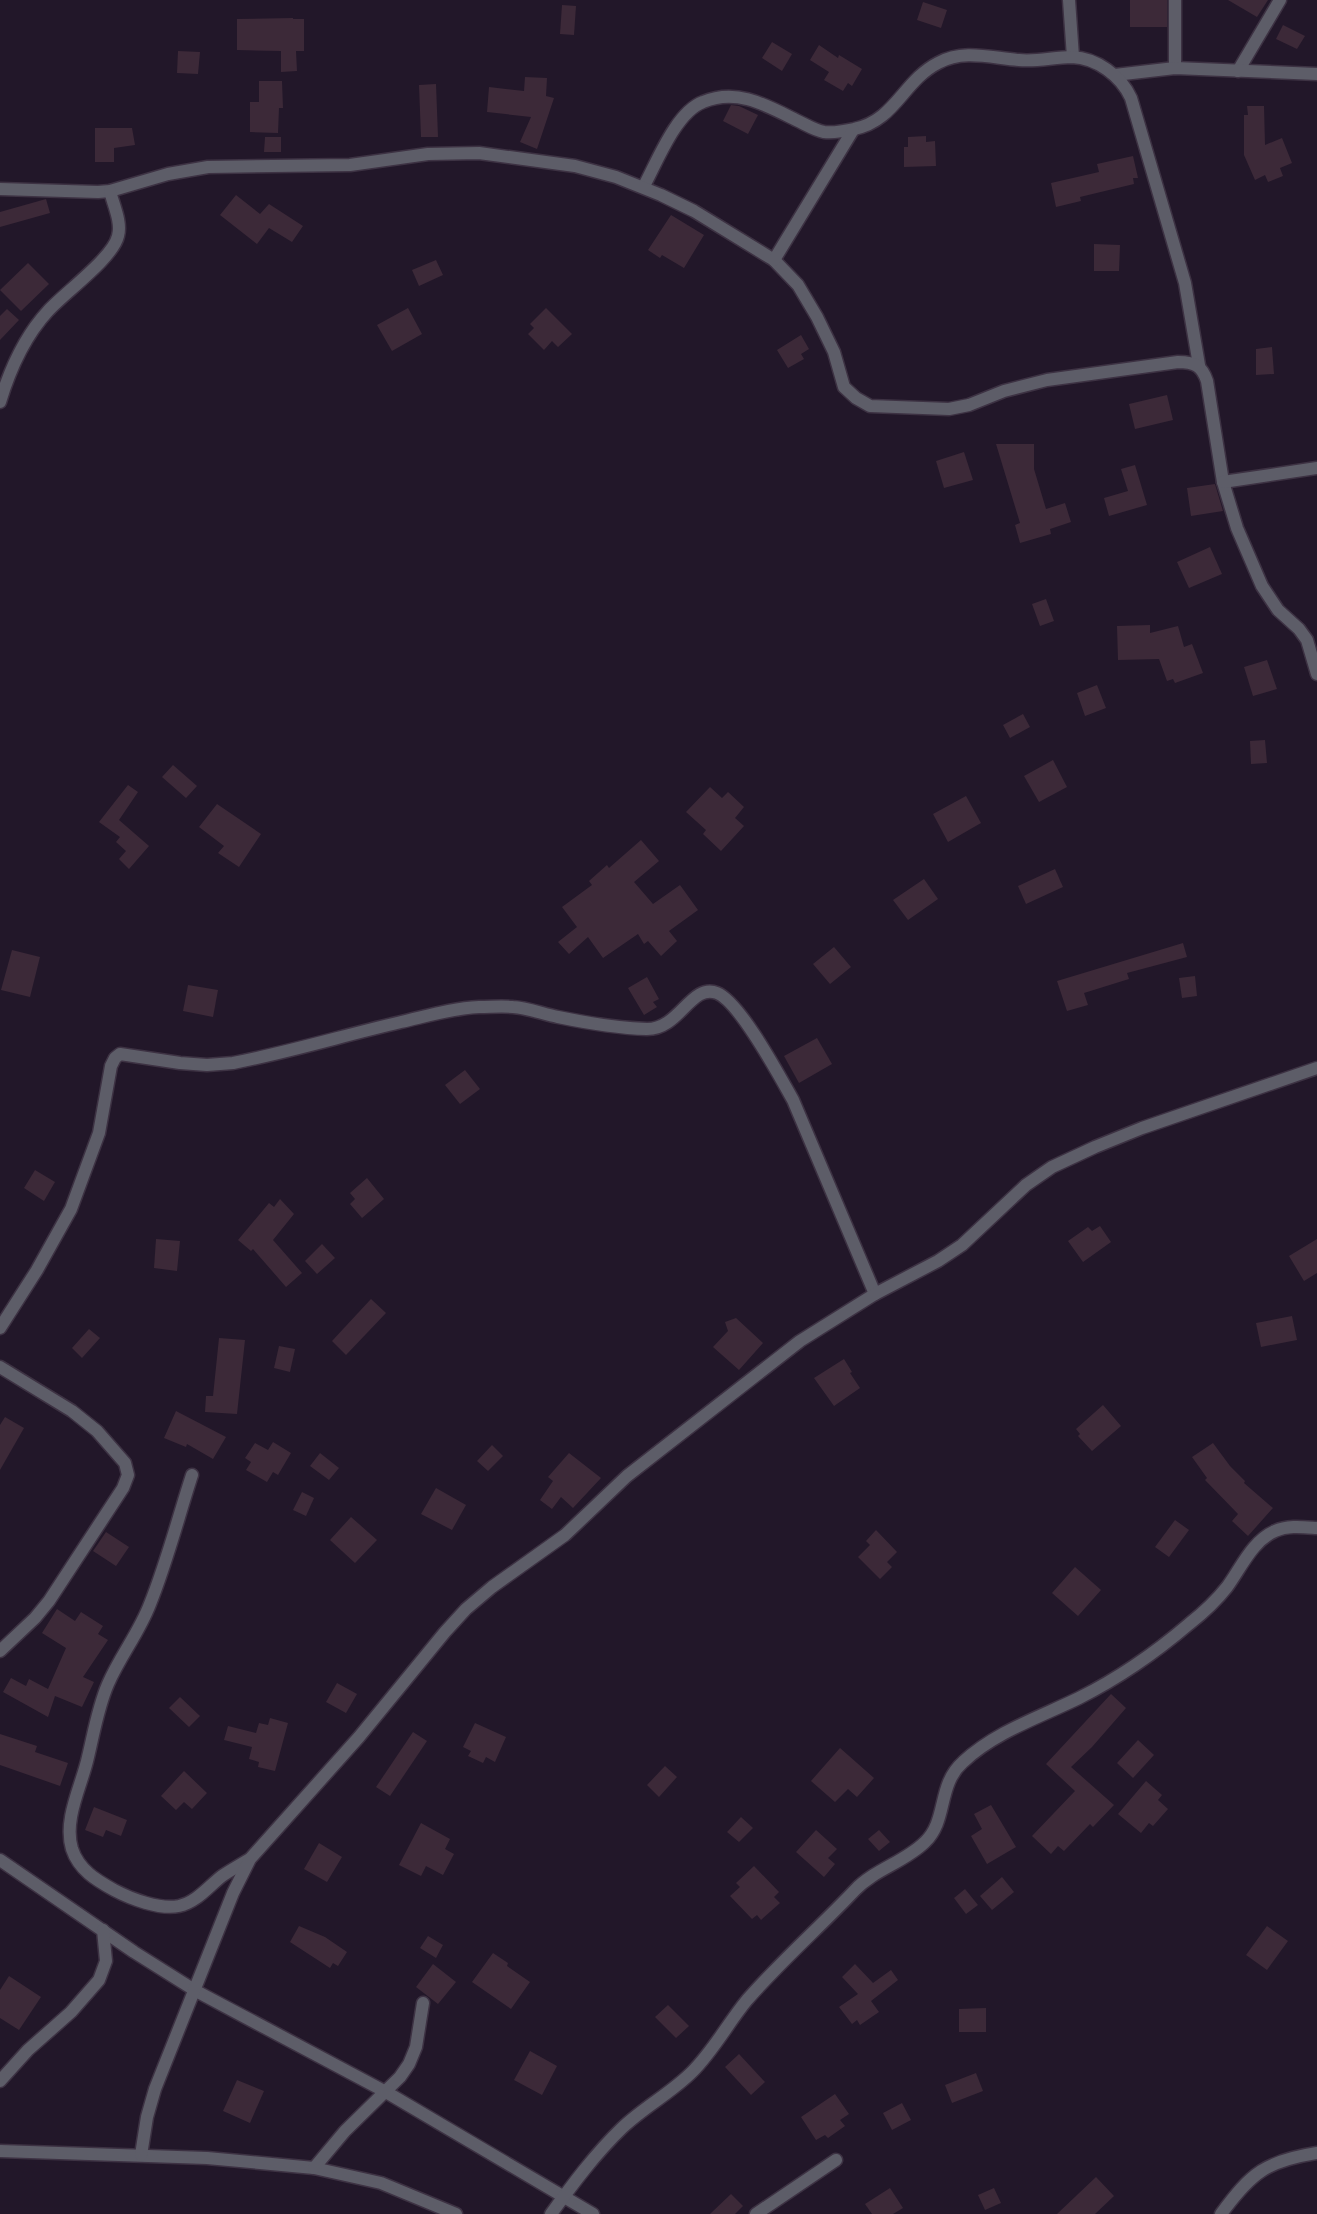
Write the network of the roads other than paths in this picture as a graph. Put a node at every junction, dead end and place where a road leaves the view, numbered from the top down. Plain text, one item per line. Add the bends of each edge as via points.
1 (1069, 0) edge
2 (1175, 0) edge
3 (1280, 0) edge
4 (1073, 57) junction
5 (1175, 68) junction
6 (1238, 71) junction
7 (1317, 74) edge
8 (1116, 75) junction
9 (853, 130) junction
10 (644, 186) junction
11 (0, 189) edge
12 (110, 191) junction
13 (774, 260) junction
14 (1199, 365) junction
15 (0, 402) edge
16 (1317, 468) edge
17 (1223, 482) junction
18 (1317, 674) edge
19 (1317, 1068) edge
20 (874, 1294) junction
21 (0, 1328) edge
22 (0, 1367) edge
23 (192, 1475) dead end
24 (1317, 1528) edge
25 (0, 1650) edge
26 (250, 1859) junction
27 (0, 1860) edge
28 (103, 1930) junction
29 (196, 1991) junction
30 (423, 2003) dead end
31 (0, 2082) edge
32 (386, 2092) junction
33 (0, 2151) edge
34 (1317, 2153) edge
35 (141, 2155) junction
36 (836, 2160) dead end
37 (314, 2168) junction
38 (563, 2196) junction
39 (588, 2212) edge
40 (456, 2214) edge
41 (550, 2214) edge
42 (756, 2214) edge
43 (1221, 2214) edge

1 - 4 street
2 - 5 street
3 - 6 street
4 - 8 street via 1097,64
4 - 9 street via 1027,61 981,55 954,56 926,70 912,82 883,117
5 - 6 street
5 - 8 street
6 - 7 street
8 - 14 street via 1131,98 1175,247 1185,283
9 - 10 street via 831,132 815,129 755,100 734,96 703,102 684,115
9 - 13 street
10 - 12 street via 575,166 479,152 428,154 350,165 208,167 168,174
10 - 13 street
11 - 12 street
12 - 15 street via 119,226 115,243 47,311 21,348
13 - 14 street via 798,285 817,317 834,352 844,387 870,406 949,409 969,405 1004,390 1047,380 1178,362
14 - 17 street via 1207,381
16 - 17 street
17 - 18 street via 1262,586 1278,610 1307,640
19 - 20 street via 1142,1128 1052,1167 1026,1185 962,1245
20 - 21 street via 793,1100 745,1022 726,1000 710,991 696,996 674,1020 662,1027 648,1029 594,1024 515,1007 476,1007 437,1013 233,1063 189,1063 120,1054 111,1066 99,1133 71,1209
20 - 26 street via 800,1341 627,1476 565,1535 466,1609 360,1737
22 - 25 street via 72,1410 91,1426 125,1463 128,1475 123,1488 49,1601
23 - 26 street via 150,1604 101,1703 70,1828 72,1848 84,1870 98,1882 118,1892 169,1907 180,1906 199,1896
24 - 38 street via 1295,1526 1275,1531 1259,1542 1216,1600 1156,1651 1110,1682 1014,1729 962,1762 951,1776 940,1815 928,1840 856,1889 773,1970 693,2071 622,2128
26 - 29 street via 233,1893
27 - 28 street
28 - 29 street
28 - 31 street via 106,1961 99,1980
29 - 32 street
29 - 35 street via 155,2089
30 - 32 street via 416,2047 409,2064
32 - 37 street via 345,2131
32 - 38 street
33 - 35 street
34 - 43 street via 1293,2156 1264,2168 1245,2182
35 - 37 street
36 - 42 street
37 - 40 street via 380,2183
38 - 39 street
38 - 41 street

